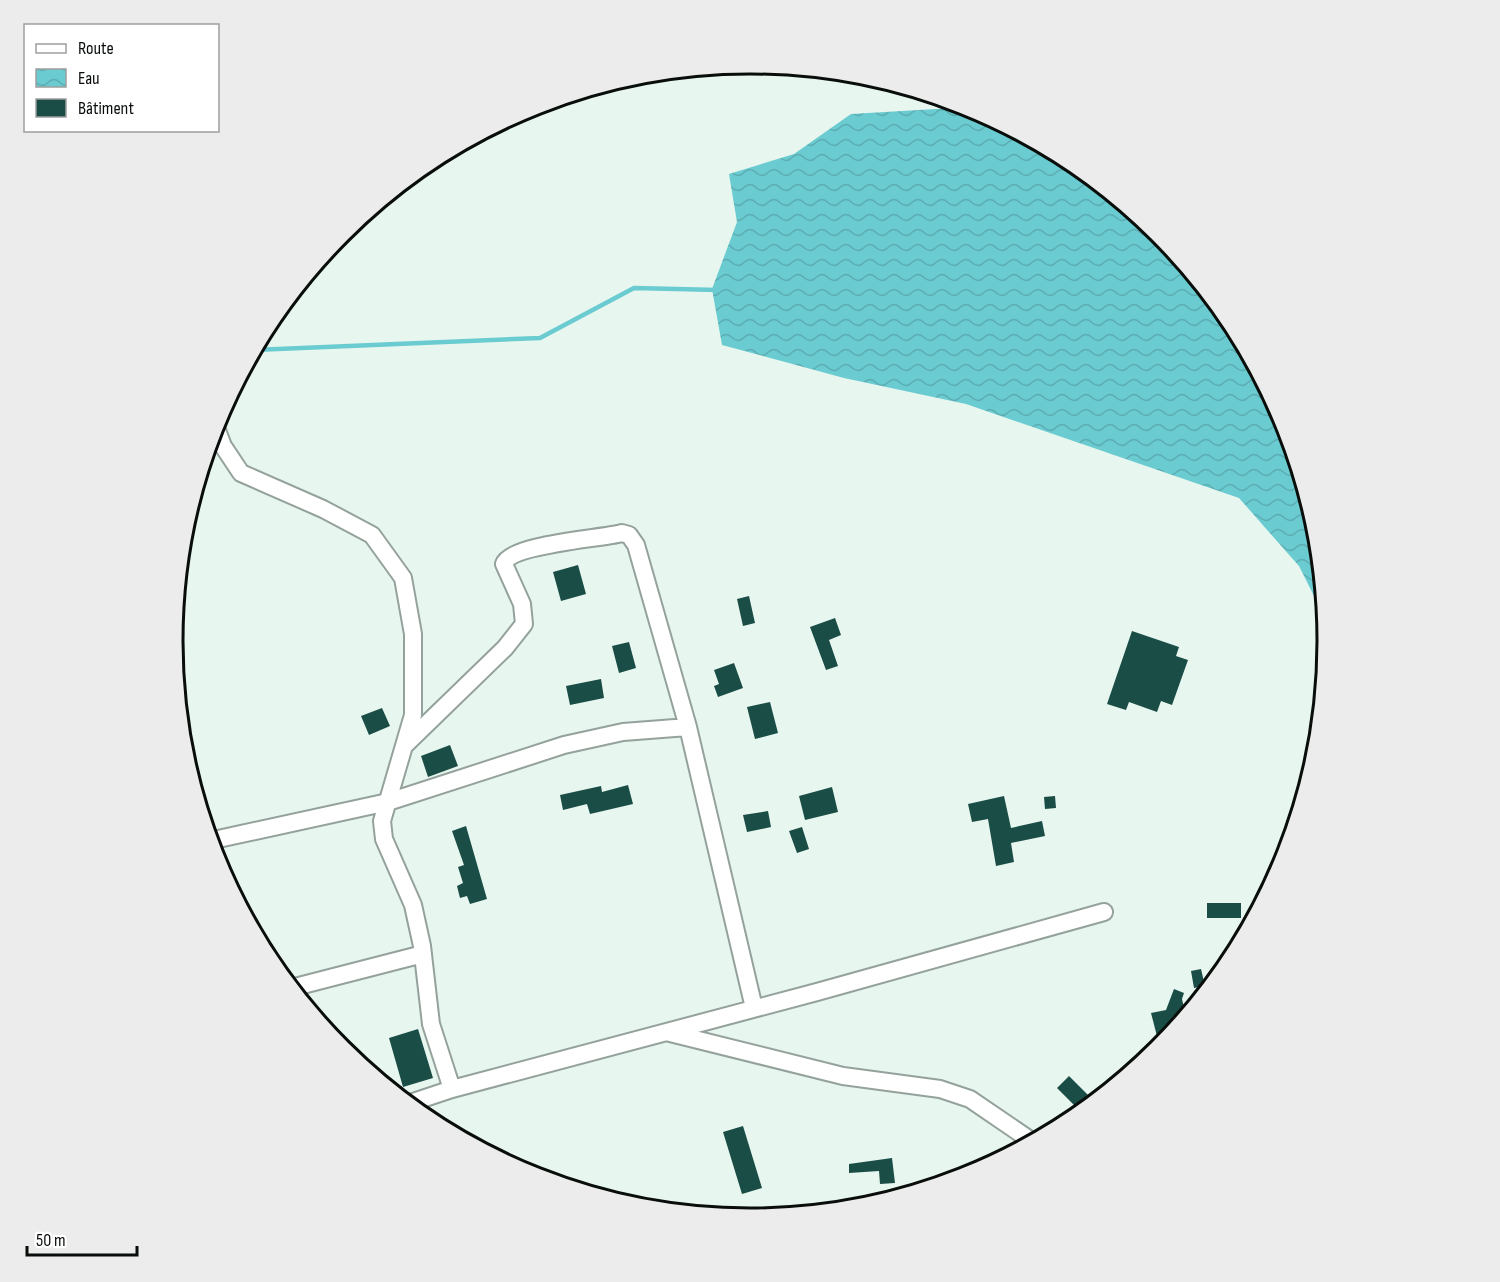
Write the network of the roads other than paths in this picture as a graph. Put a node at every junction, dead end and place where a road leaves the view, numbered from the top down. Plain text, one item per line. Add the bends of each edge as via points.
1 (220, 440) edge
2 (688, 727) junction
3 (405, 745) junction
4 (388, 802) junction
5 (219, 839) edge
6 (1104, 912) dead end
7 (423, 954) junction
8 (300, 986) edge
9 (754, 1008) junction
10 (663, 1032) junction
11 (453, 1089) junction
12 (418, 1100) edge
13 (1025, 1137) edge

1 - 3 street via 241,473 372,535 403,578 413,634 414,674 413,715
2 - 3 street via 636,545 622,533 511,554 504,564 522,604 524,624 505,648
2 - 4 street via 623,732 564,745
2 - 9 street
3 - 4 street
4 - 5 street
4 - 7 street via 382,821 384,839 413,905
6 - 9 street
7 - 8 street
7 - 11 street via 431,1024
9 - 10 street
10 - 11 street
10 - 13 street via 843,1076 940,1089 970,1098
11 - 12 street

